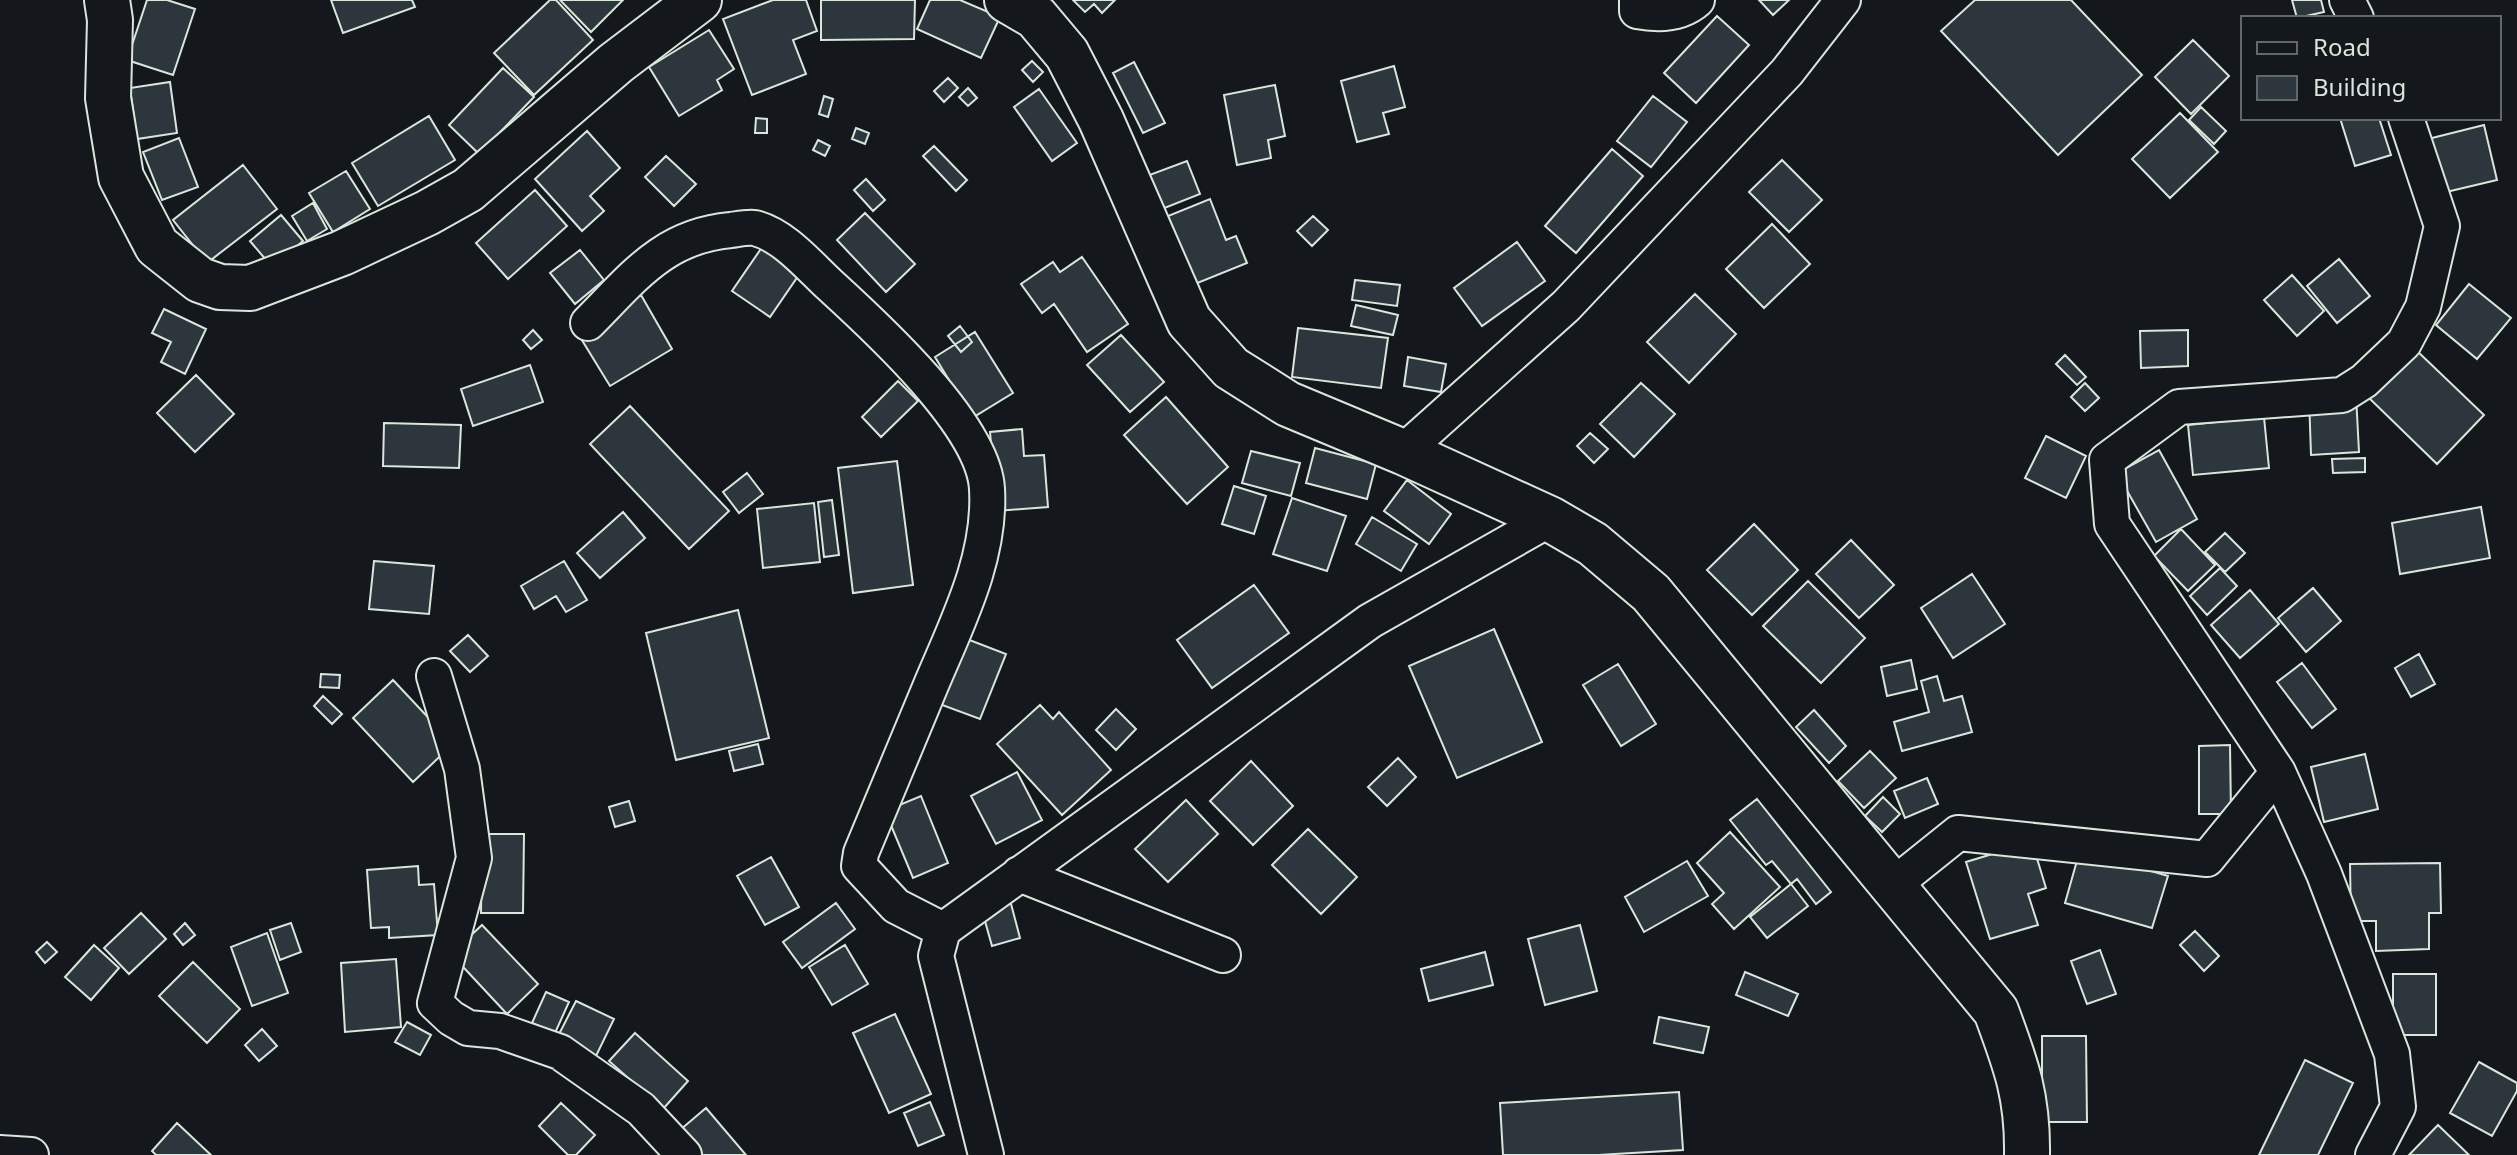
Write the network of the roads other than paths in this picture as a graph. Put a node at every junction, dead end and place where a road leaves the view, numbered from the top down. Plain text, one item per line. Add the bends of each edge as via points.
1 (107, 0) edge
2 (699, 0) edge
3 (1637, 0) edge
4 (1697, 0) edge
5 (1843, 0) edge
6 (1029, 6) edge
7 (2407, 120) edge
8 (588, 323) dead end
9 (1403, 452) junction
10 (1550, 519) junction
11 (434, 676) dead end
12 (2278, 772) junction
13 (1019, 874) junction
14 (1892, 886) junction
15 (943, 930) junction
16 (1223, 955) dead end
17 (0, 1153) edge
18 (31, 1155) edge
19 (684, 1155) edge
20 (986, 1155) edge
21 (2027, 1155) edge
22 (2373, 1155) edge

1 - 2 highway via 108,98 121,177 157,246 200,280 250,288 342,253 468,190 616,63
3 - 4 street via 1637,11 1662,15
5 - 9 street via 1787,72 1566,306
6 - 9 highway via 1067,54 1101,120 1189,321 1231,368 1277,397
7 - 12 street via 2442,226 2423,307 2404,343 2342,395 2179,407 2107,460 2112,524
8 - 15 street via 648,262 684,240 754,228 785,243 897,347 961,427 987,486 986,530 970,593 859,866 896,906
9 - 10 highway
10 - 13 street via 1370,621
10 - 14 highway via 1593,544 1651,593
11 - 19 street via 462,769 474,858 435,1003 468,1028 500,1031 560,1052 641,1109
12 - 14 street via 2207,859 1958,833
12 - 22 street via 2324,874 2392,1054 2398,1107
13 - 15 street
13 - 16 street
14 - 21 highway via 1996,1011 2019,1072 2028,1119
15 - 20 street via 936,956
17 - 18 street

